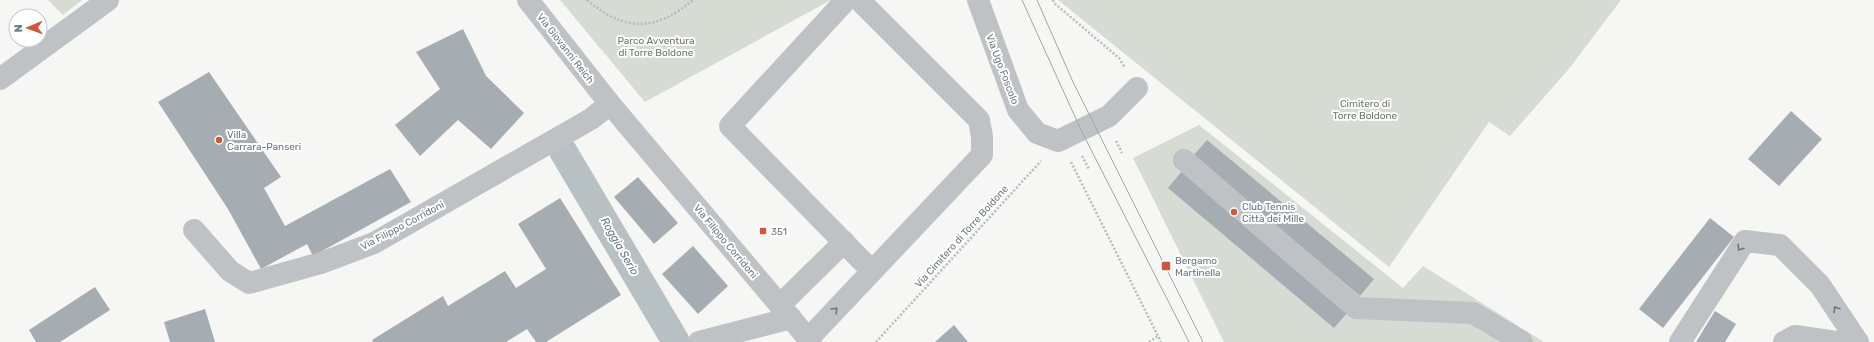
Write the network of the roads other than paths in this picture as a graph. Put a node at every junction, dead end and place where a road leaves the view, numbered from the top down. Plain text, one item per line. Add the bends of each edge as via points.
1 (108, 0) edge
2 (528, 0) edge
3 (846, 0) edge
4 (859, 0) edge
5 (978, 0) edge
6 (0, 79) edge
7 (1137, 88) road end
8 (607, 100) junction
9 (1184, 160) dead end
10 (194, 230) dead end
11 (844, 242) junction
12 (872, 271) junction
13 (785, 311) junction
14 (704, 340) edge
15 (810, 340) edge
16 (1522, 342) edge
17 (1680, 342) edge
18 (1784, 342) edge
19 (1836, 342) edge
20 (1858, 342) edge

1 - 6 street
2 - 8 street, Via Giovanni Reich
3 - 11 street via 730,126
4 - 12 street via 980,120 982,137 982,155
5 - 7 street, Via Ugo Foscolo via 1018,110 1036,133 1058,142 1109,116
8 - 10 street, Via Filippo Corridoni via 591,119 374,243 321,263 249,283 230,271
8 - 13 street, Via Filippo Corridoni
9 - 16 street via 1356,308 1472,313
11 - 12 street
11 - 13 street
15 -> 12 street
13 - 14 street
13 - 15 street, Via Filippo Corridoni
20 -> 17 street via 1820,285 1780,245 1745,241
18 - 19 street via 1795,336

